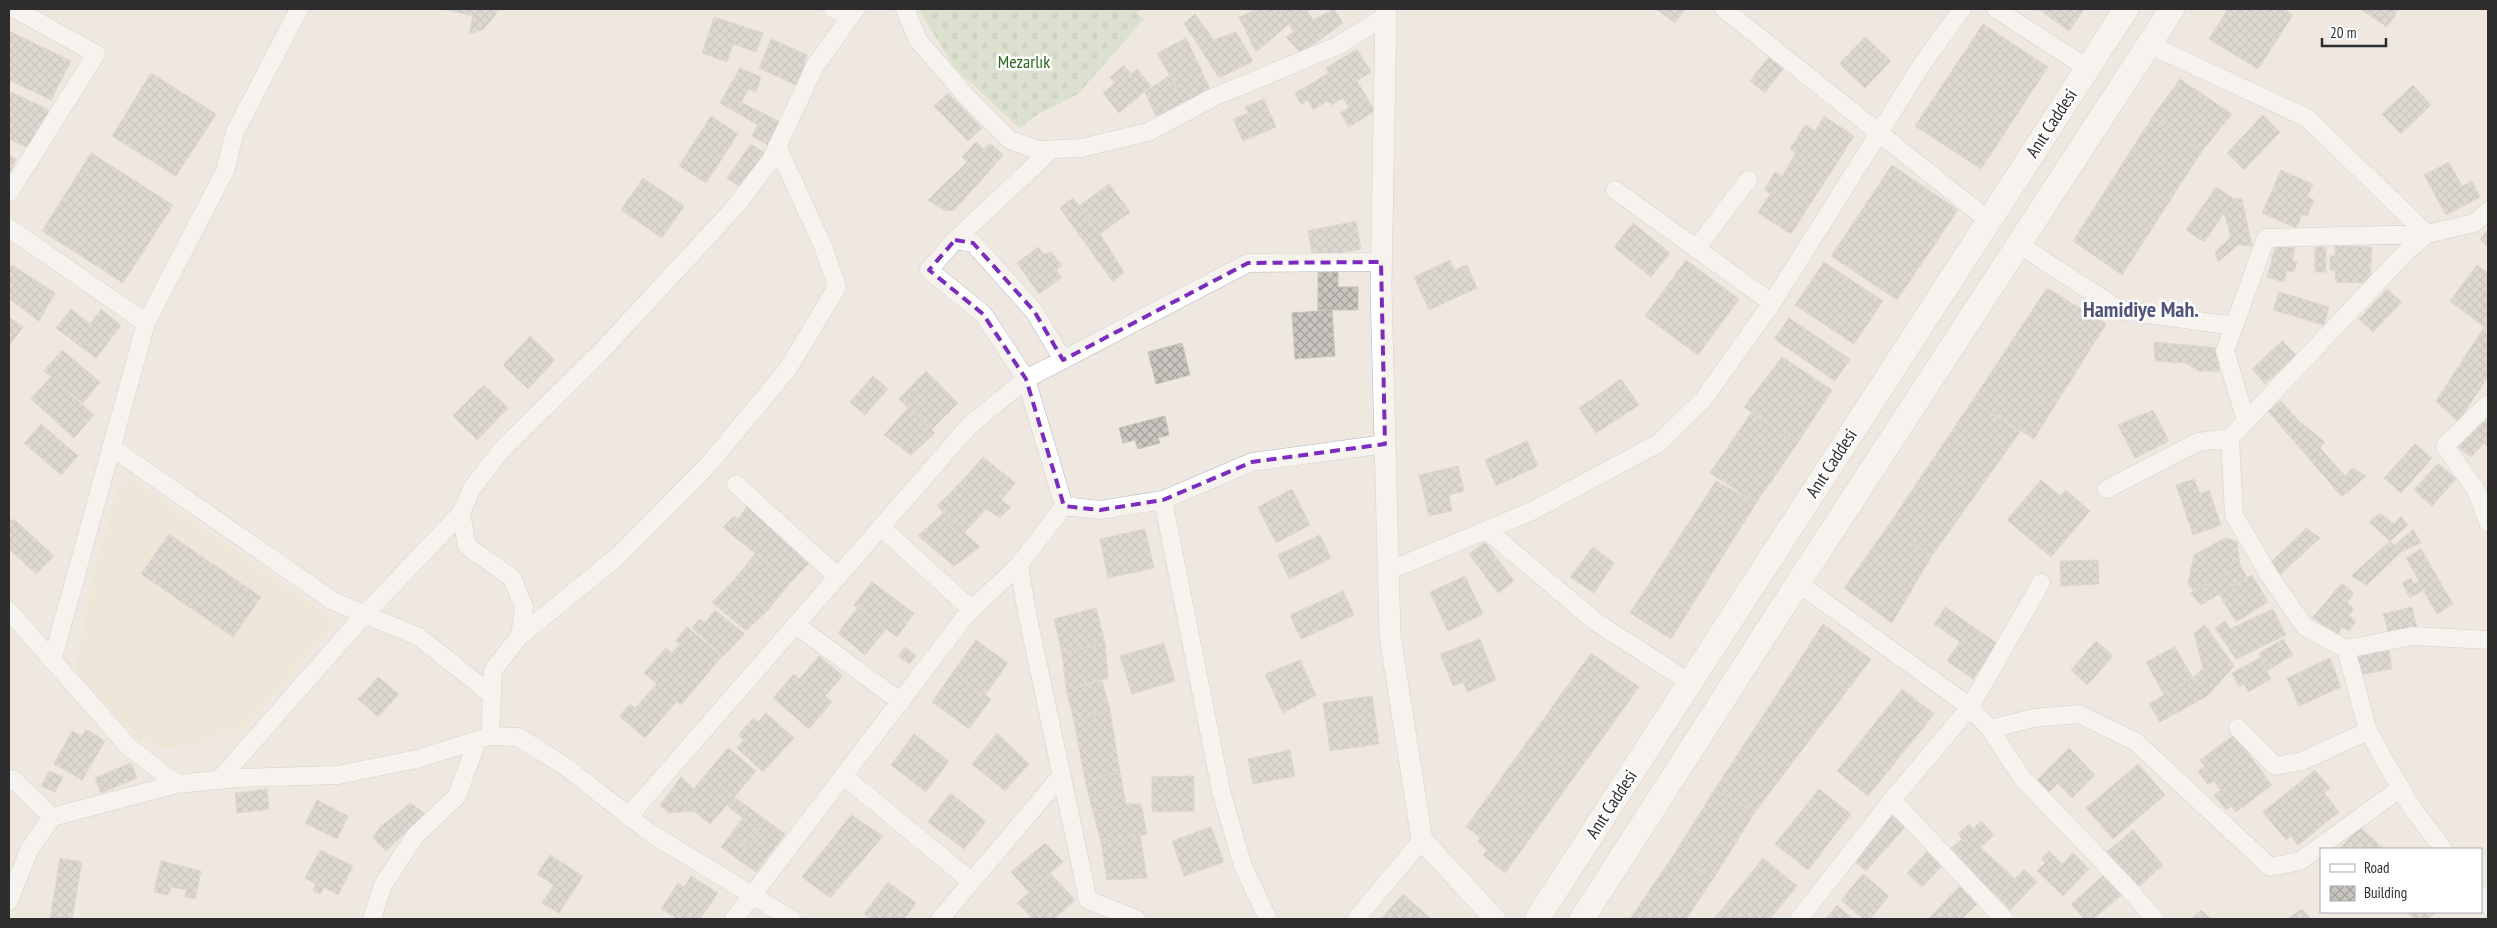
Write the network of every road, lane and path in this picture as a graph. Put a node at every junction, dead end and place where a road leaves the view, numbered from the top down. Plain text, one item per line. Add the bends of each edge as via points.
1 (15, 9) edge
2 (299, 9) edge
3 (833, 9) edge
4 (905, 9) edge
5 (1724, 9) edge
6 (1962, 9) edge
7 (1996, 9) edge
8 (2126, 9) edge
9 (2172, 9) edge
10 (853, 12) edge
11 (1386, 12) edge
12 (2148, 44) junction
13 (2087, 68) junction
14 (1880, 133) junction
15 (777, 146) junction
16 (1050, 150) junction
17 (1748, 180) dead end
18 (1615, 190) dead end
19 (9, 193) edge
20 (2488, 211) edge
21 (1988, 220) junction
22 (9, 228) edge
23 (2427, 234) junction
24 (955, 240) junction
25 (2018, 244) junction
26 (1696, 249) junction
27 (1382, 262) junction
28 (1772, 303) junction
29 (146, 323) junction
30 (2234, 326) junction
31 (1063, 360) junction
32 (1026, 379) junction
33 (2488, 404) edge
34 (2246, 421) junction
35 (2230, 438) junction
36 (1385, 444) junction
37 (112, 447) junction
38 (736, 484) dead end
39 (2107, 489) dead end
40 (1163, 500) junction
41 (1064, 506) junction
42 (461, 512) junction
43 (2488, 522) edge
44 (881, 527) junction
45 (1487, 530) junction
46 (1019, 565) junction
47 (1388, 571) junction
48 (838, 577) junction
49 (1798, 582) junction
50 (2041, 583) dead end
51 (972, 610) junction
52 (9, 611) edge
53 (365, 614) junction
54 (796, 625) junction
55 (520, 636) junction
56 (2488, 640) edge
57 (2346, 649) junction
58 (52, 662) junction
59 (1689, 682) junction
60 (492, 695) junction
61 (901, 702) junction
62 (1970, 707) junction
63 (2238, 728) dead end
64 (1990, 729) junction
65 (2368, 731) junction
66 (484, 739) junction
67 (845, 776) junction
68 (1062, 776) junction
69 (9, 780) edge
70 (219, 780) junction
71 (177, 784) junction
72 (2401, 788) junction
73 (1892, 800) junction
74 (52, 817) junction
75 (628, 817) junction
76 (1422, 840) junction
77 (2442, 848) edge
78 (972, 882) junction
79 (754, 894) junction
80 (9, 901) edge
81 (372, 919) edge
82 (734, 919) edge
83 (791, 919) edge
84 (940, 919) edge
85 (1136, 919) edge
86 (1268, 919) edge
87 (1356, 919) edge
88 (1495, 919) edge
89 (1537, 919) edge
90 (1582, 919) edge
91 (1798, 919) edge
92 (2004, 919) edge
93 (2155, 919) edge

1 - 19 street via 96,54
2 - 29 street via 235,132 225,171
3 - 10 street
4 - 16 street via 918,40 967,97 1010,140 1038,150
5 - 14 street
6 - 14 street via 1923,63
7 - 13 street
8 - 13 main road, Anıt Caddesi
9 - 12 main road
10 - 15 street via 815,66
11 - 16 street via 1337,46 1214,97 1148,132 1081,148
11 - 27 street
12 - 23 street via 2307,118
12 - 25 main road
13 - 21 main road, Anıt Caddesi
14 - 21 street
14 - 28 street
15 - 42 street via 735,207 598,355 503,448 472,488
15 - 55 street via 823,246 837,286 787,370 708,465 618,556
16 - 24 street
17 - 26 street
18 - 26 street
20 - 23 street via 2474,223
21 - 59 main road, Anıt Caddesi
22 - 29 street
23 - 30 street via 2266,238
23 - 34 street via 2405,253
24 - 31 street via 973,243 1004,275 1034,311
24 - 32 street via 929,270 983,314
25 - 30 street via 2120,310
25 - 49 main road
26 - 28 street
27 - 31 street via 1248,263
27 - 36 street
28 - 45 street via 1703,400 1658,443 1532,511
29 - 37 street
30 - 34 street via 2225,351
31 - 32 street
32 - 41 street
32 - 44 street via 969,426
33 - 43 street via 2445,446 2476,490
34 - 35 street
35 - 39 street via 2198,442
35 - 57 street via 2234,515 2269,575 2305,627
36 - 40 street via 1252,462
36 - 47 street
37 - 53 street via 333,601
37 - 58 street
38 - 48 street
40 - 41 street via 1100,510
40 - 86 street via 1221,791 1243,866
41 - 46 street
42 - 53 street
42 - 55 street via 467,546 512,578 524,607
44 - 48 street
44 - 51 street
45 - 47 street
45 - 59 street via 1596,622
46 - 51 street
46 - 68 street
47 - 76 street via 1390,636
48 - 54 street
49 - 62 street
49 - 90 main road
50 - 62 street
51 - 61 street
52 - 58 street
53 - 60 street via 419,637
53 - 70 street
54 - 61 street
54 - 75 street
55 - 60 street via 493,670
56 - 57 street via 2413,636
57 - 65 street
58 - 71 street via 129,747
59 - 89 main road, Anıt Caddesi
60 - 66 street
61 - 67 street
62 - 64 street
62 - 73 street
63 - 65 street via 2276,766 2302,761
64 - 72 street via 2034,718 2079,714 2136,742 2270,867 2300,861
64 - 93 street via 2023,779
65 - 72 street
66 - 70 street via 417,759 338,774
66 - 75 street via 518,737 566,767
66 - 81 street via 457,796 415,836 383,885
67 - 78 street
67 - 79 street
68 - 78 street
68 - 85 street via 1088,900
69 - 74 street via 14,779
70 - 71 street
71 - 74 street
72 - 77 street
73 - 91 street
73 - 92 street
74 - 80 street via 29,850
75 - 79 street
76 - 87 street
76 - 88 street
78 - 84 street
79 - 82 street
79 - 83 street

